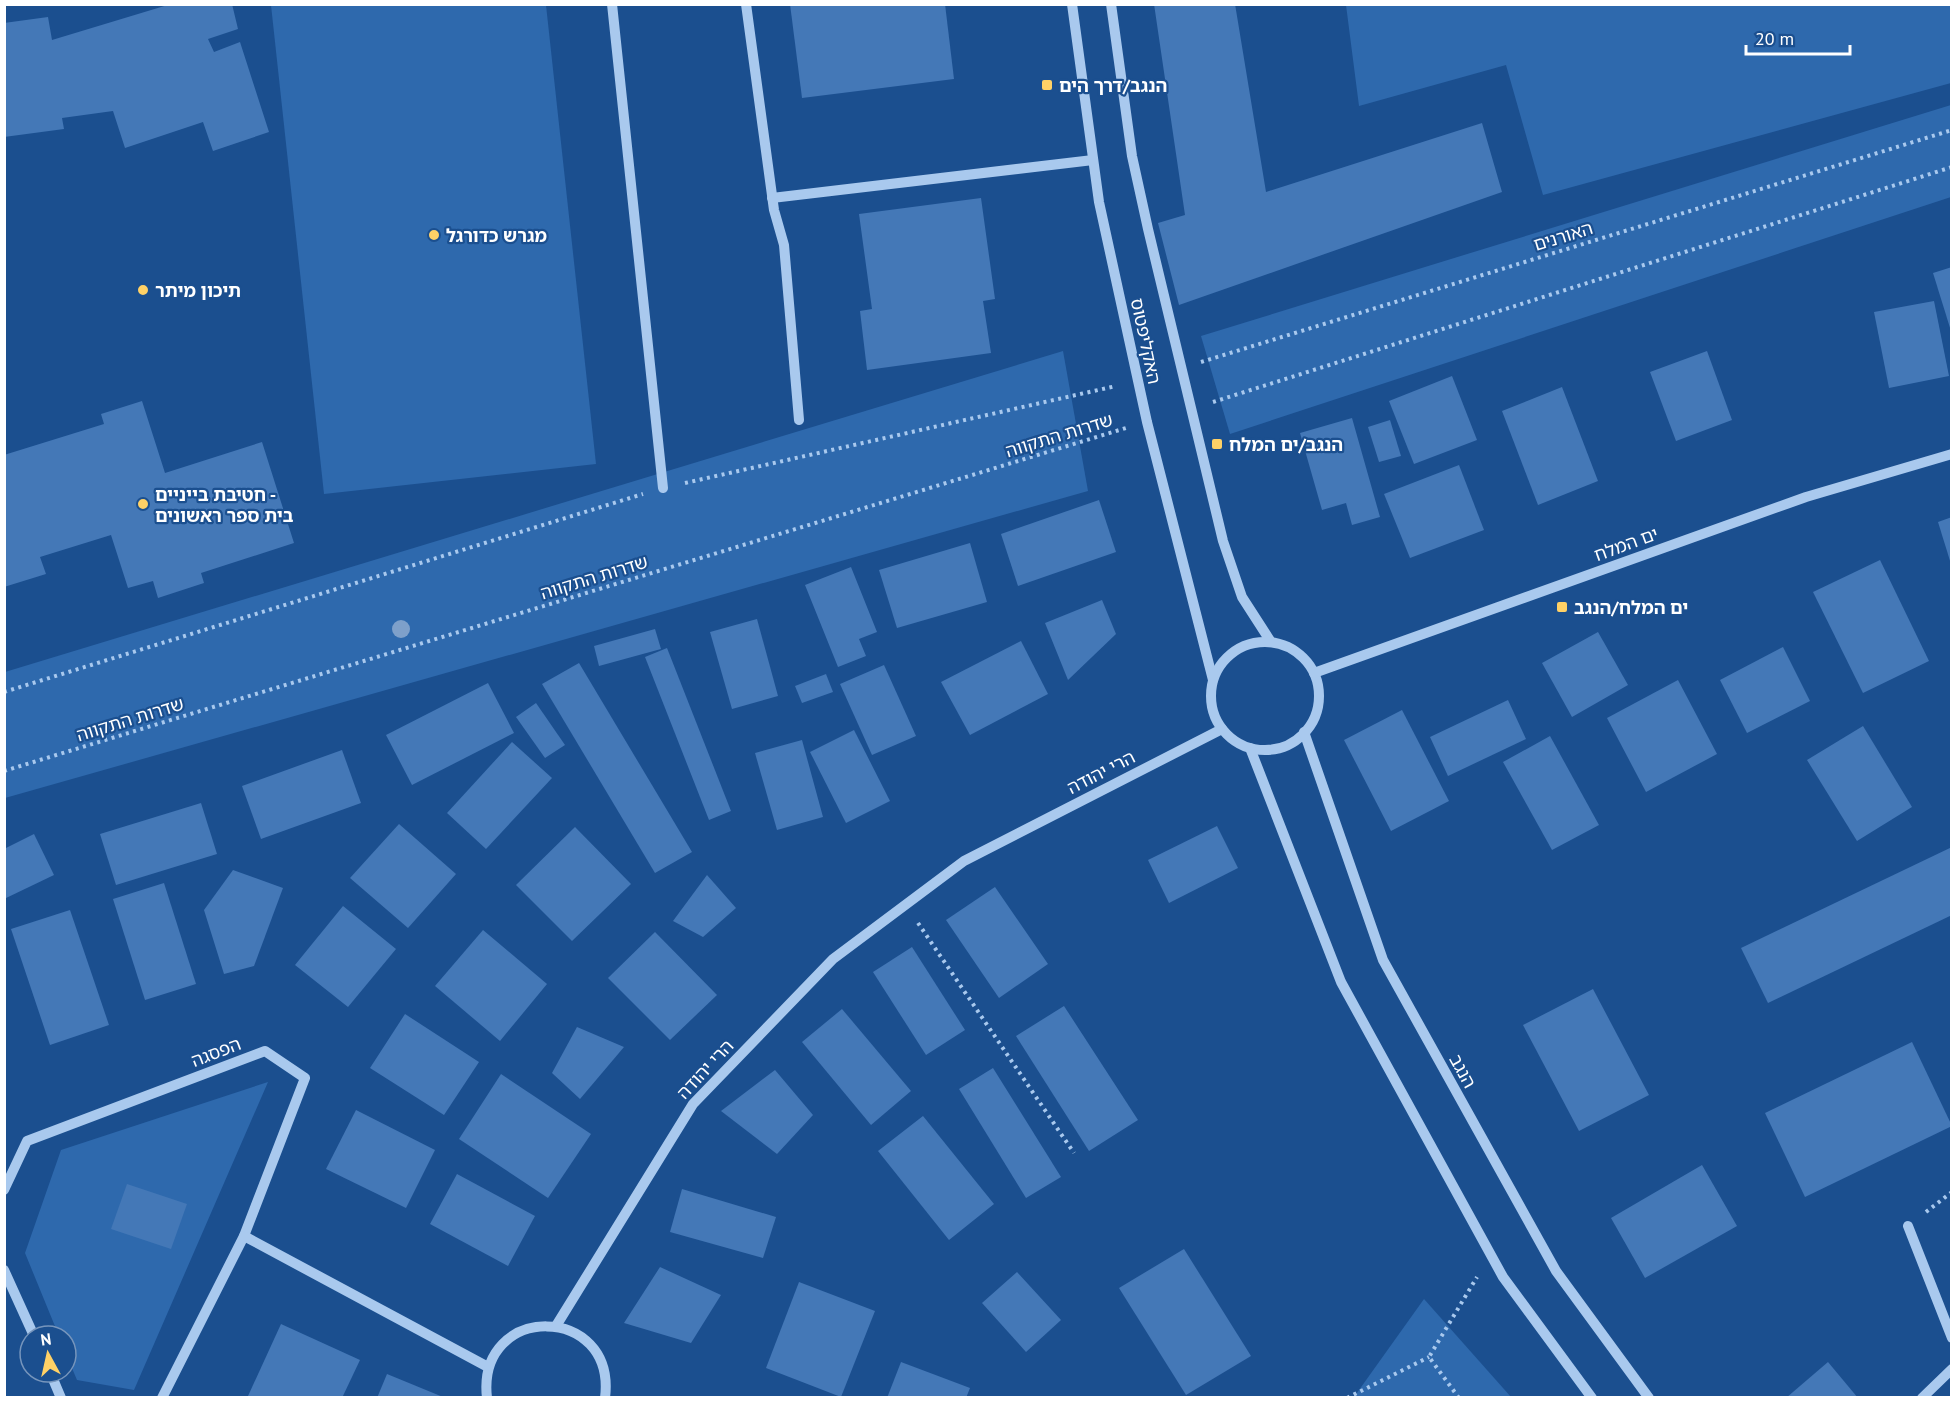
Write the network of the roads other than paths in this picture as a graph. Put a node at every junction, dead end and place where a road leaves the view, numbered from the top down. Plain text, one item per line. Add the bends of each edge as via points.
1 (612, 4) edge
2 (746, 4) edge
3 (1072, 4) edge
4 (1111, 4) edge
5 (1093, 160) junction
6 (772, 198) junction
7 (799, 420) dead end
8 (1952, 454) edge
9 (663, 488) road end
10 (1271, 642) junction
11 (1314, 674) junction
12 (1214, 680) junction
13 (1222, 729) junction
14 (1304, 732) junction
15 (1250, 748) junction
16 (4, 1190) edge
17 (1908, 1226) road end
18 (244, 1236) junction
19 (4, 1270) edge
20 (29, 1324) edge
21 (556, 1326) junction
22 (1952, 1338) edge
23 (488, 1367) junction
24 (1952, 1369) edge
25 (55, 1384) edge
26 (61, 1398) edge
27 (162, 1398) edge
28 (487, 1398) edge
29 (604, 1398) edge
30 (1592, 1398) edge
31 (1649, 1398) edge
32 (1922, 1398) edge

1 - 9 street
2 - 6 street
3 - 5 street, האקליפטוס
4 - 10 street, האקליפטוס via 1132,156 1223,541 1242,597
5 - 6 street
5 - 12 street, האקליפטוס via 1098,202 1147,422
6 - 7 street via 784,245
8 - 11 street, ים המלח via 1806,497
10 - 11 street via 1304,658
10 - 12 street via 1253,643 1236,650 1222,663
11 - 14 street via 1319,691 1318,710
12 - 13 street via 1210,697 1213,714
13 - 15 street via 1234,741
13 - 21 street, הרי יהודה via 964,861 834,959 693,1104
14 - 15 street via 1284,747
14 - 31 street, הנגב via 1383,960 1556,1271
15 - 30 street via 1341,982 1503,1277
16 - 18 street, הפסגה via 27,1141 265,1051 304,1078
17 - 22 street
18 - 23 street
18 - 27 street, הפסגה
19 - 20 street
21 - 23 street via 535,1326 514,1333 498,1348
21 - 29 street via 576,1332 591,1345 602,1363
23 - 28 street
24 - 32 street
25 - 26 street

